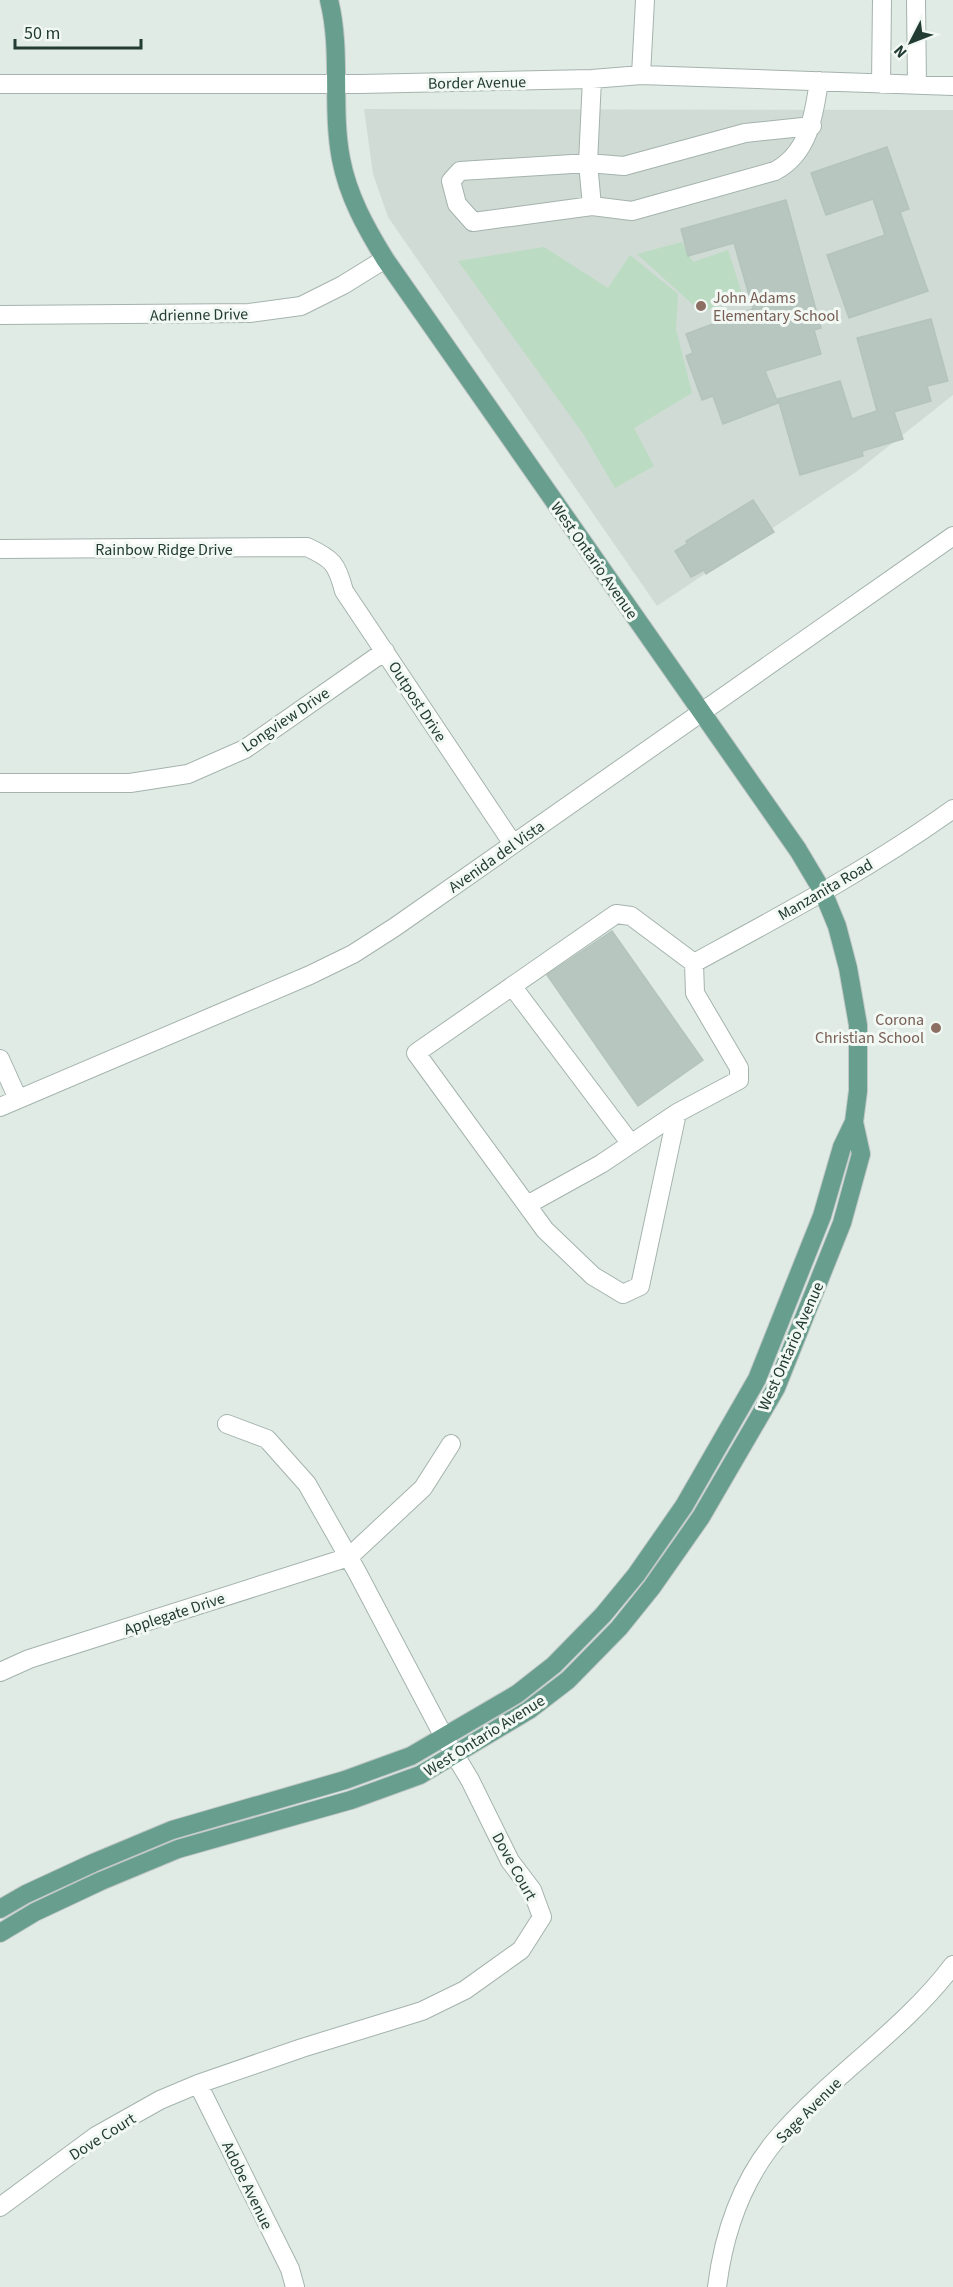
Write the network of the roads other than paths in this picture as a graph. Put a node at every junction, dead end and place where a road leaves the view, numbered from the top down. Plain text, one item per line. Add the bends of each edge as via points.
1 (329, 0) edge
2 (645, 0) edge
3 (882, 0) edge
4 (916, 0) edge
5 (642, 75) junction
6 (592, 79) junction
7 (819, 81) junction
8 (0, 84) edge
9 (338, 84) junction
10 (881, 84) junction
11 (916, 86) junction
12 (953, 86) edge
13 (812, 126) junction
14 (588, 163) junction
15 (592, 206) junction
16 (385, 260) junction
17 (0, 315) edge
18 (953, 536) edge
19 (0, 549) edge
20 (326, 556) joint
21 (385, 651) junction
22 (702, 713) junction
23 (0, 783) edge
24 (953, 809) edge
25 (513, 844) junction
26 (823, 892) junction
27 (694, 963) junction
28 (512, 986) junction
29 (0, 1059) edge
30 (18, 1099) junction
31 (0, 1107) edge
32 (678, 1113) junction
33 (854, 1122) junction
34 (631, 1144) junction
35 (526, 1205) junction
36 (227, 1424) dead end
37 (451, 1444) dead end
38 (349, 1557) junction
39 (0, 1672) edge
40 (444, 1737) junction
41 (454, 1755) junction
42 (0, 1909) edge
43 (0, 1933) edge
44 (953, 1965) edge
45 (198, 2084) junction
46 (0, 2207) edge
47 (296, 2287) edge
48 (717, 2287) edge

1 - 9 main road, West Ontario Avenue
2 - 5 street
3 - 10 street
4 - 11 street
5 - 6 street, Border Avenue
5 - 7 street, Border Avenue
6 - 9 street, Border Avenue
6 - 14 street
7 - 10 street, Border Avenue
7 - 13 street
8 - 9 street, Border Avenue
9 - 16 main road, West Ontario Avenue via 341,159 349,189 364,226
10 - 11 street, Border Avenue
11 - 12 street, Border Avenue
13 - 14 street via 745,133 624,166
13 - 15 street via 787,165 775,171 632,211
14 - 15 street
14 - 15 street via 460,171 451,181 456,204 473,222
16 - 17 street, Adrienne Drive via 301,306 260,312
16 - 22 main road, West Ontario Avenue
18 - 22 street, Avenida del Vista
19 - 20 street, Rainbow Ridge Drive via 307,547
20 - 21 street, Outpost Drive via 339,571 344,591
21 - 23 street, Longview Drive via 245,749 188,774 130,783
21 - 25 street, Outpost Drive
22 - 25 street, Avenida del Vista
22 - 26 main road, West Ontario Avenue
24 - 26 street, Manzanita Road
25 - 30 street, Avenida del Vista via 353,954
26 - 27 street, Manzanita Road
26 - 33 main road, West Ontario Avenue via 837,926 858,1025
27 - 28 street via 631,916 615,914
27 - 32 street via 695,993 739,1068 739,1080
28 - 34 street
28 - 35 street via 416,1053
29 - 30 street
30 - 31 street, Avenida del Vista
32 - 34 street
32 - 35 street via 640,1286 623,1294 593,1276 545,1230
33 - 40 main road, West Ontario Avenue via 842,1147 822,1216 757,1379 684,1506 636,1575 554,1665 517,1694
33 - 41 main road, West Ontario Avenue via 861,1154 842,1223 776,1388 701,1517 619,1628 568,1680 529,1710
34 - 35 street
36 - 38 street, Dove Court via 267,1439 307,1484
37 - 38 street via 423,1488
38 - 39 street, Applegate Drive via 29,1659
38 - 40 street, Dove Court
40 - 41 street, Dove Court
40 - 42 main road, West Ontario Avenue via 411,1756 345,1780 172,1830
41 - 43 main road, West Ontario Avenue via 420,1775 351,1800 178,1849 73,1894
41 - 45 street, Dove Court via 510,1861 532,1890 542,1917 521,1950 465,1990 422,2011
44 - 48 street, Sage Avenue via 930,1994 781,2134 758,2165 727,2232
45 - 46 street, Dove Court via 160,2100 96,2136
45 - 47 street, Adobe Avenue

